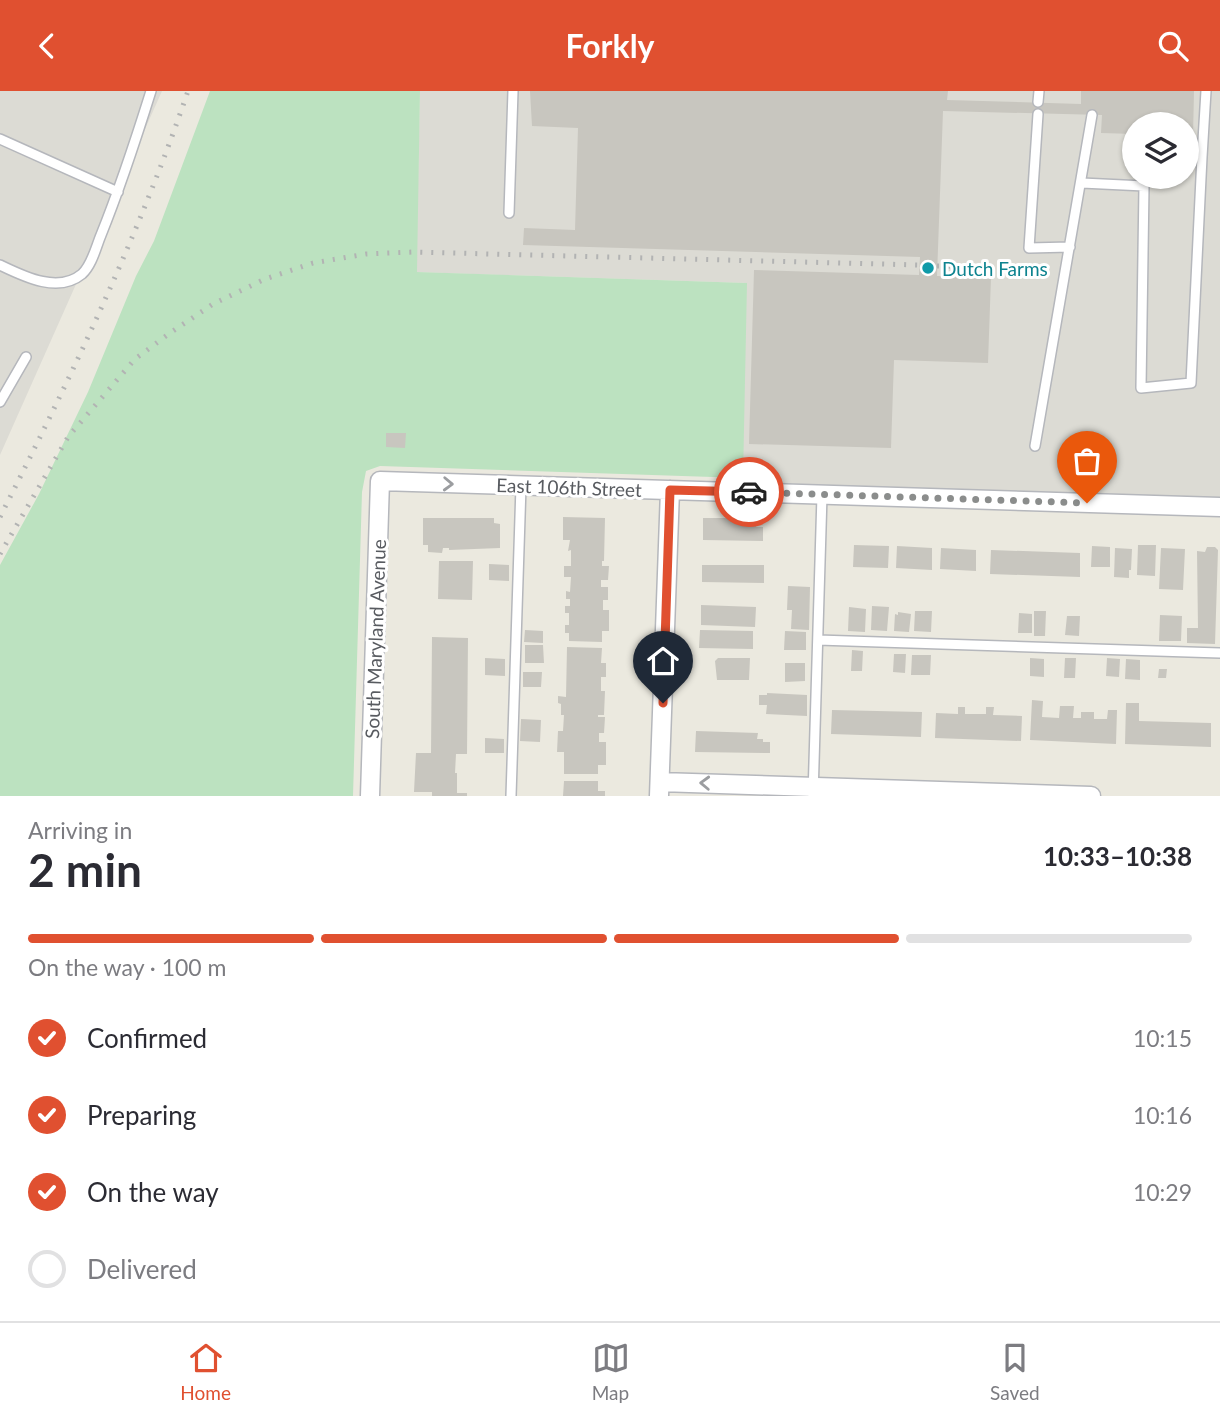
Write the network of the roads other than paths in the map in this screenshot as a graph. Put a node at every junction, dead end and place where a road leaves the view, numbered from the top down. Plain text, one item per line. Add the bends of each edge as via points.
1 (151, 91) edge
2 (513, 91) edge
3 (1039, 91) edge
4 (1206, 91) edge
5 (1038, 103) dead end
6 (1038, 114) dead end
7 (1093, 115) dead end
8 (0, 139) edge
9 (1202, 157) joint
10 (1122, 182) edge
11 (1082, 183) junction
12 (1146, 189) edge
13 (118, 192) junction
14 (509, 213) dead end
15 (1070, 247) junction
16 (0, 265) edge
17 (26, 357) dead end
18 (0, 402) edge
19 (1035, 446) dead end
20 (380, 481) joint
21 (521, 486) junction
22 (670, 490) junction
23 (822, 495) junction
24 (1220, 507) edge
25 (818, 640) junction
26 (1220, 653) edge
27 (660, 789) edge
28 (813, 792) edge
29 (370, 796) edge
30 (511, 796) edge
31 (1091, 796) edge

1 - 13 lane
2 - 14 lane
3 - 5 lane
4 - 9 lane
6 - 15 lane via 1029,247
7 - 11 lane
8 - 13 lane
9 - 12 lane via 1191,383 1141,388
10 - 11 lane
11 - 15 lane
13 - 16 lane via 83,273 52,283
15 - 19 lane
17 - 18 lane
20 -> 21 street, East 106th Street
20 - 29 street, South Maryland Avenue
21 - 22 street, East 106th Street
21 - 30 lane
22 - 23 street, East 106th Street
22 - 27 street
23 - 24 street, East 106th Street
23 - 25 lane
25 - 26 lane
25 - 28 lane
28 -> 27 street
28 - 31 street

